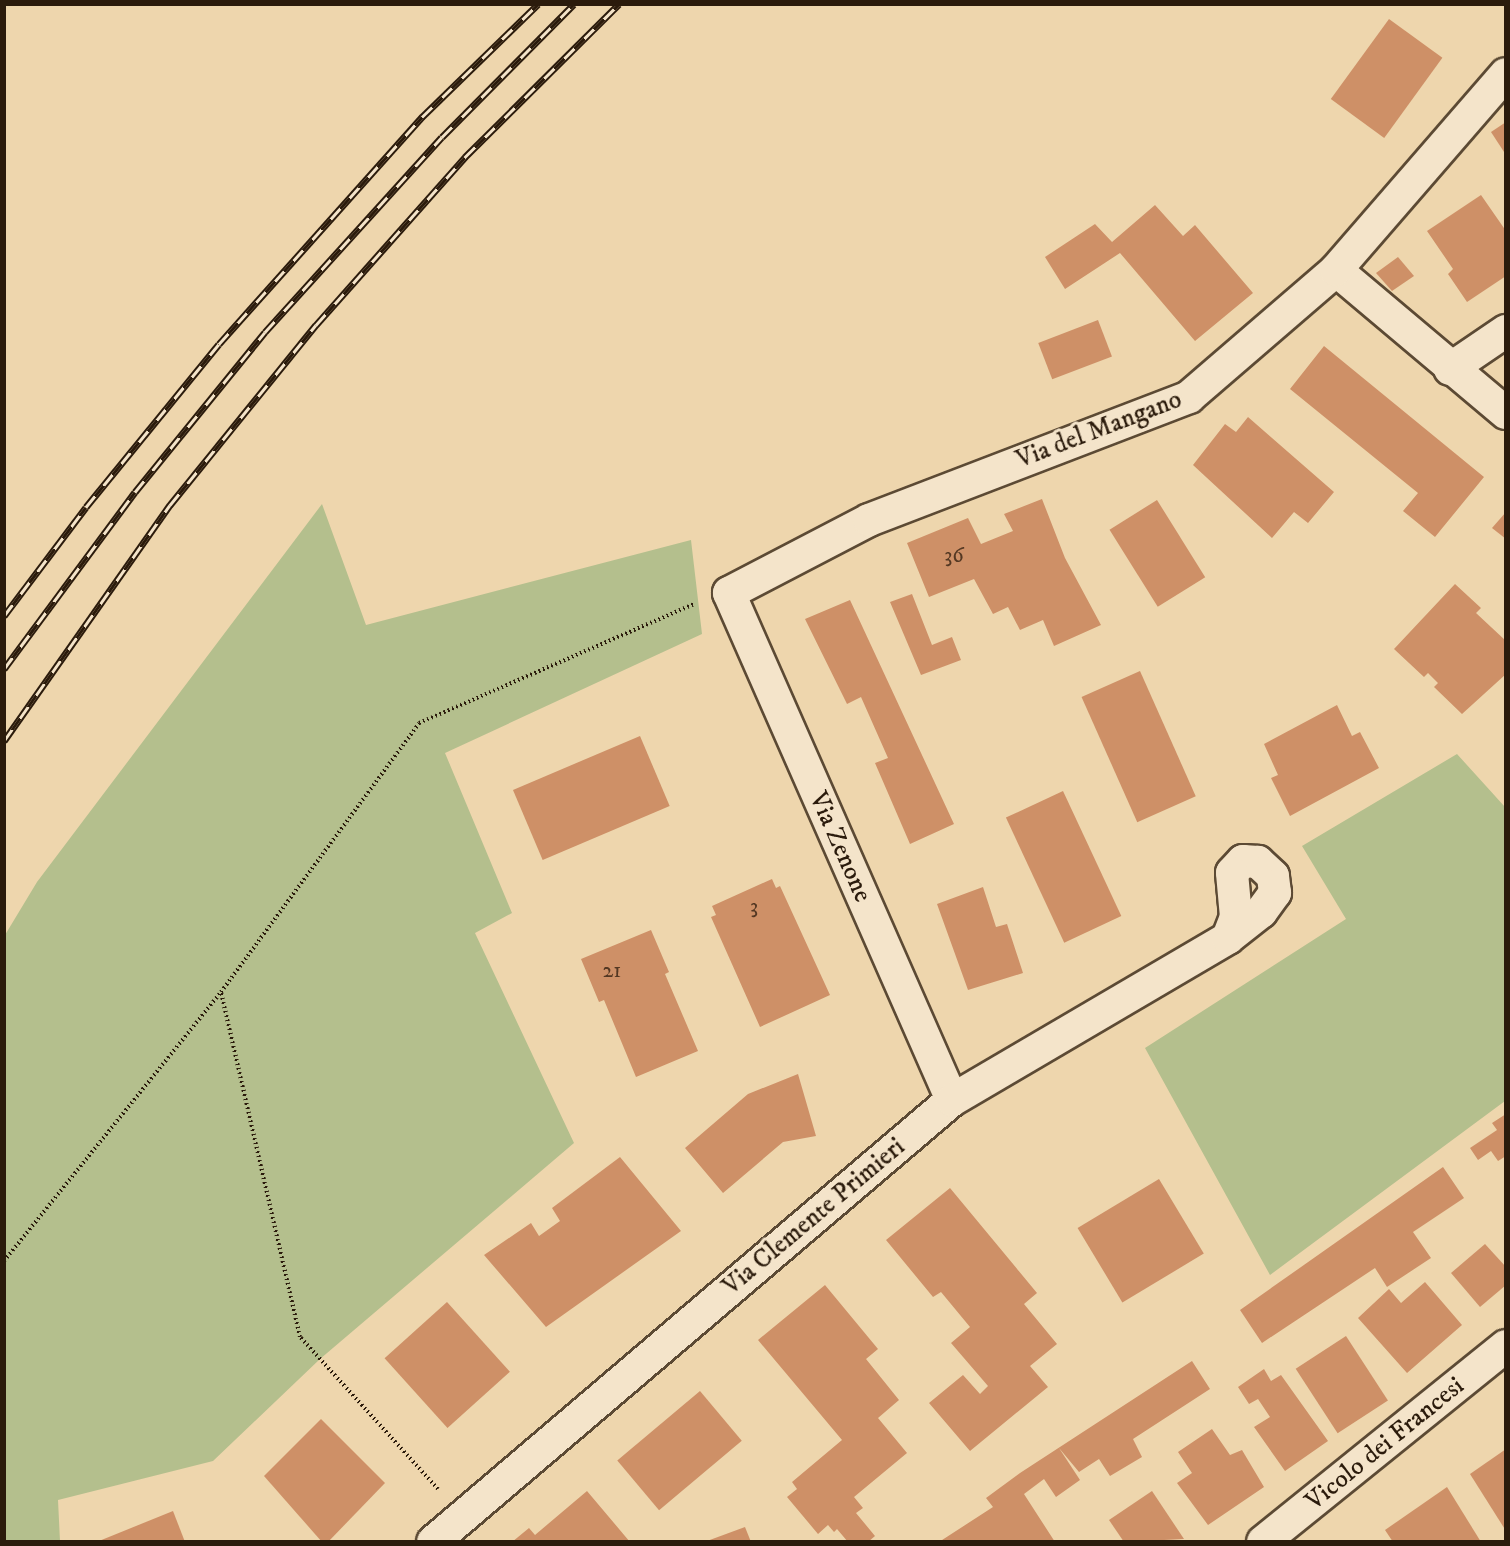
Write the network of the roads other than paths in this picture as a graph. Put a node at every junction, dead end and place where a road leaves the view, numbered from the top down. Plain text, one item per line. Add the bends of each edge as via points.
1 (1506, 74) edge
2 (1336, 270) junction
3 (1506, 331) edge
4 (1450, 369) junction
5 (1506, 413) edge
6 (729, 593) joint
7 (1228, 938) dead end
8 (952, 1100) junction
9 (1506, 1346) edge
10 (433, 1542) edge
11 (1263, 1542) edge

1 - 2 street, Via del Mangano
2 - 4 street
2 - 6 street, Via del Mangano via 1188,397 869,520
3 - 4 street
4 - 5 street
6 - 8 street, Via Zenone
7 - 8 street, Via Clemente Primieri
8 - 10 street, Via Clemente Primieri
9 - 11 street, Vicolo dei Francesi

